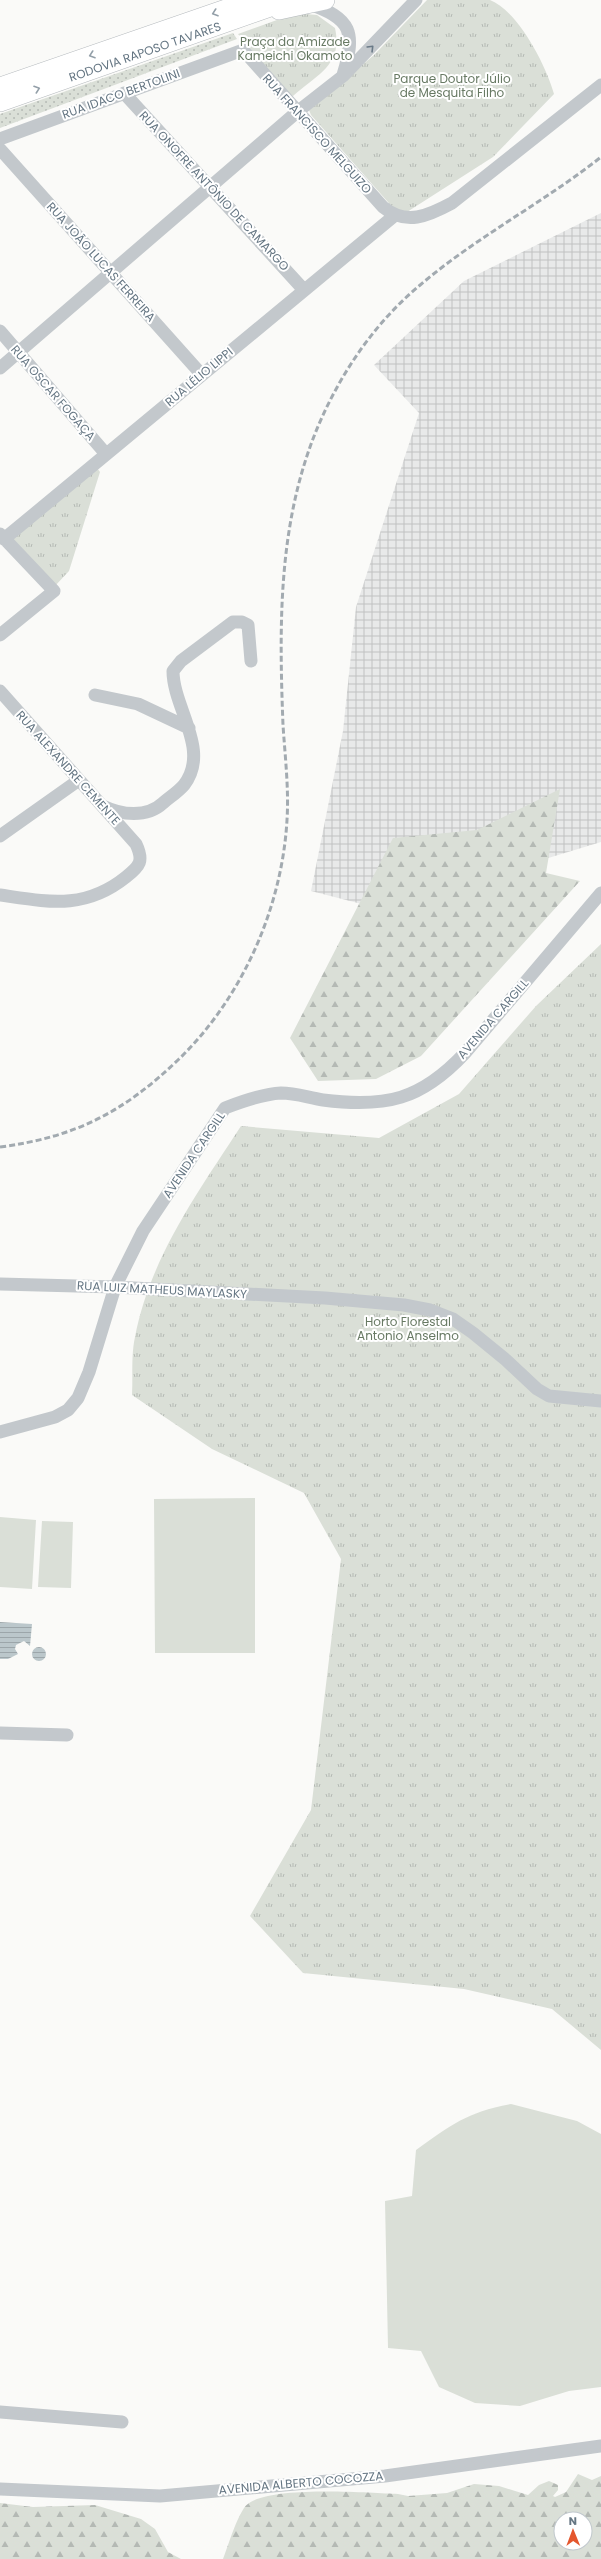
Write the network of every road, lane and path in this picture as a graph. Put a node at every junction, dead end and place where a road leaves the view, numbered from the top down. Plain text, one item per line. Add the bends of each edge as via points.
1 (252, 0) edge
2 (324, 0) edge
3 (416, 0) edge
4 (298, 2) edge
5 (242, 50) joint
6 (343, 76) junction
7 (601, 85) edge
8 (0, 87) edge
9 (124, 93) junction
10 (0, 102) edge
11 (297, 112) junction
12 (0, 139) edge
13 (0, 149) edge
14 (211, 187) junction
15 (394, 216) junction
16 (110, 272) junction
17 (304, 290) junction
18 (0, 331) edge
19 (18, 352) junction
20 (0, 368) edge
21 (202, 374) junction
22 (106, 454) junction
23 (2, 537) edge
24 (0, 635) edge
25 (251, 661) dead end
26 (0, 691) edge
27 (95, 695) dead end
28 (188, 728) junction
29 (79, 780) junction
30 (101, 805) junction
31 (0, 836) edge
32 (600, 894) edge
33 (0, 895) edge
34 (0, 1284) edge
35 (115, 1287) junction
36 (601, 1401) edge
37 (0, 1432) edge
38 (0, 1733) edge
39 (67, 1735) dead end
40 (0, 2412) edge
41 (122, 2422) dead end
42 (601, 2446) edge
43 (0, 2489) edge

1 -> 8 highway, RODOVIA RAPOSO TAVARES
2 - 4 highway, RODOVIA RAPOSO TAVARES
6 -> 3 street
4 - 6 street via 328,10 342,19 350,38 350,53
10 -> 4 highway, RODOVIA RAPOSO TAVARES via 214,28
5 - 9 street, RUA IDACO BERTOLINI
5 - 11 street, RUA FRANCISCO MELGUIZO
6 - 11 street
7 - 15 street via 452,203 432,214 407,218
9 - 12 street, RUA IDACO BERTOLINI
9 - 14 street, RUA ONOFRE ANTÔNIO DE CAMARGO
11 - 14 street
11 - 15 street, RUA FRANCISCO MELGUIZO
13 - 16 street, RUA JOÃO LUCAS FERREIRA
14 - 16 street
14 - 17 street, RUA ONOFRE ANTÔNIO DE CAMARGO
15 - 17 street, RUA LÉLIO LIPPI
16 - 19 street
16 - 21 street, RUA JOÃO LUCAS FERREIRA
17 - 21 street, RUA LÉLIO LIPPI
18 - 19 street, RUA OSCAR FOGAÇA
19 - 20 street
19 - 22 street, RUA OSCAR FOGAÇA
21 - 22 street, RUA LÉLIO LIPPI
22 - 23 street, RUA LÉLIO LIPPI
23 - 24 street via 54,591
25 - 28 street via 248,625 233,622 181,661 173,671 173,683
26 - 29 street, RUA ALEXANDRE CEMENTE
27 - 28 street via 138,704
28 - 30 street via 194,750 191,773 183,785 160,807 130,814
29 - 30 street, RUA ALEXANDRE CEMENTE
29 - 31 street
30 - 33 street, RUA ALEXANDRE CEMENTE via 136,844 141,860 139,866 111,889 89,898 55,903
32 - 35 street, AVENIDA CARGILL via 465,1053 448,1071 429,1085 394,1101 368,1104 280,1093 225,1108 144,1231
34 - 35 street, RUA LUIZ MATHEUS MAYLASKY
35 - 36 street, RUA LUIZ MATHEUS MAYLASKY via 325,1298 404,1305 430,1310 453,1319 473,1332 537,1389 549,1396
35 - 37 street, AVENIDA CARGILL via 89,1372 78,1398 68,1410 55,1417
38 - 39 street
40 - 41 street
42 - 43 street, AVENIDA ALBERTO COCOZZA via 385,2476 160,2496

